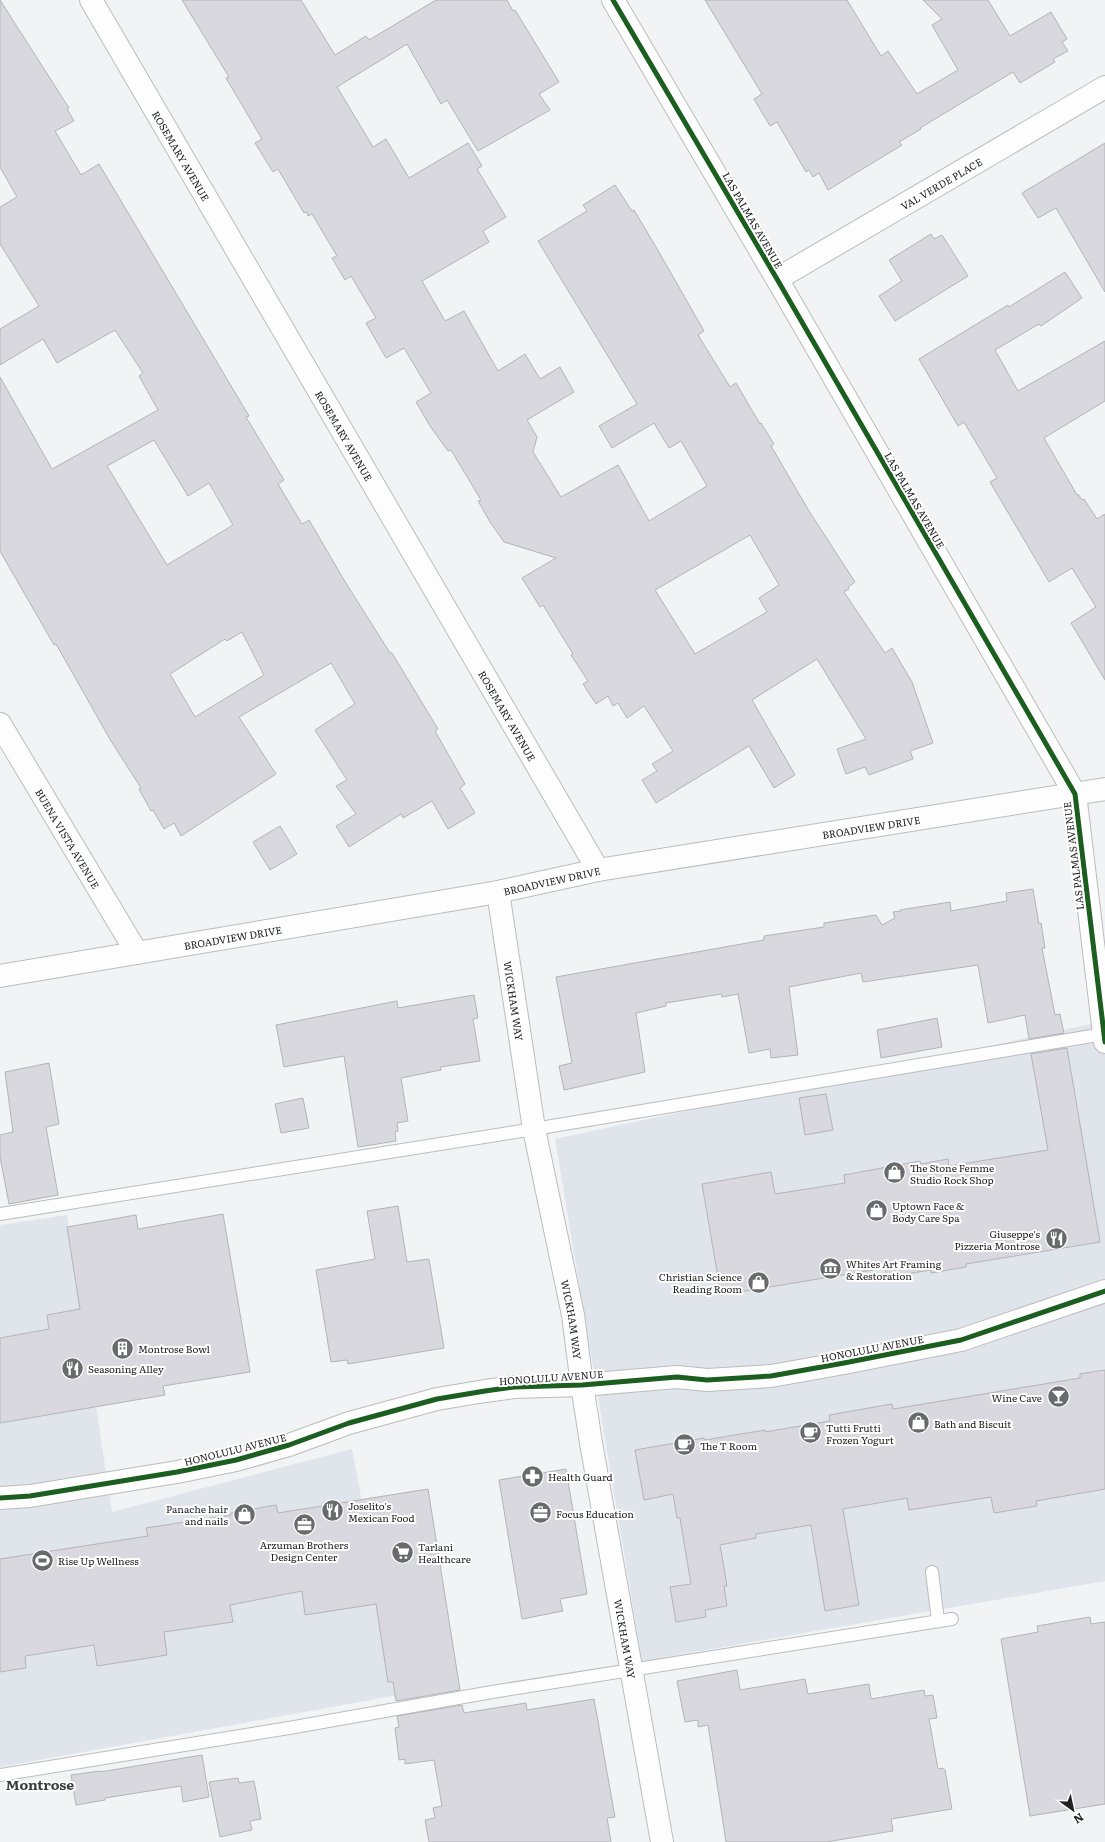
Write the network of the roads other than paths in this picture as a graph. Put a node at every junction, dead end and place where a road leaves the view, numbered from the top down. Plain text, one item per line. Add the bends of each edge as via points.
1 (91, 0) edge
2 (613, 0) edge
3 (1105, 87) edge
4 (777, 279) junction
5 (0, 724) edge
6 (1105, 789) edge
7 (1075, 794) junction
8 (598, 870) junction
9 (498, 892) junction
10 (137, 953) junction
11 (0, 976) edge
12 (1104, 1038) edge
13 (534, 1129) junction
14 (0, 1214) edge
15 (1105, 1291) edge
16 (582, 1385) junction
17 (0, 1498) edge
18 (932, 1572) dead end
19 (952, 1619) dead end
20 (938, 1621) junction
21 (631, 1670) junction
22 (0, 1775) edge
23 (662, 1842) edge

1 - 8 street, ROSEMARY AVENUE
2 - 4 street, LAS PALMAS AVENUE
3 - 4 street, VAL VERDE PLACE
4 - 7 street, LAS PALMAS AVENUE
5 - 10 street, BUENA VISTA AVENUE
6 - 7 street, BROADVIEW DRIVE
7 - 8 street, BROADVIEW DRIVE
7 - 12 street, LAS PALMAS AVENUE
8 - 9 street, BROADVIEW DRIVE
9 - 10 street, BROADVIEW DRIVE
9 - 13 street, WICKHAM WAY
10 - 11 street, BROADVIEW DRIVE
12 - 13 lane
13 - 14 lane
13 - 16 street, WICKHAM WAY via 573,1315
15 - 16 street, HONOLULU AVENUE via 961,1340 844,1363 770,1376 707,1380 677,1377
16 - 17 street, HONOLULU AVENUE via 514,1387 437,1399 349,1422 289,1445 236,1460 169,1474 30,1496
16 - 21 street, WICKHAM WAY
18 - 20 lane
19 - 20 lane
20 - 21 lane
21 - 22 lane
21 - 23 street, WICKHAM WAY

